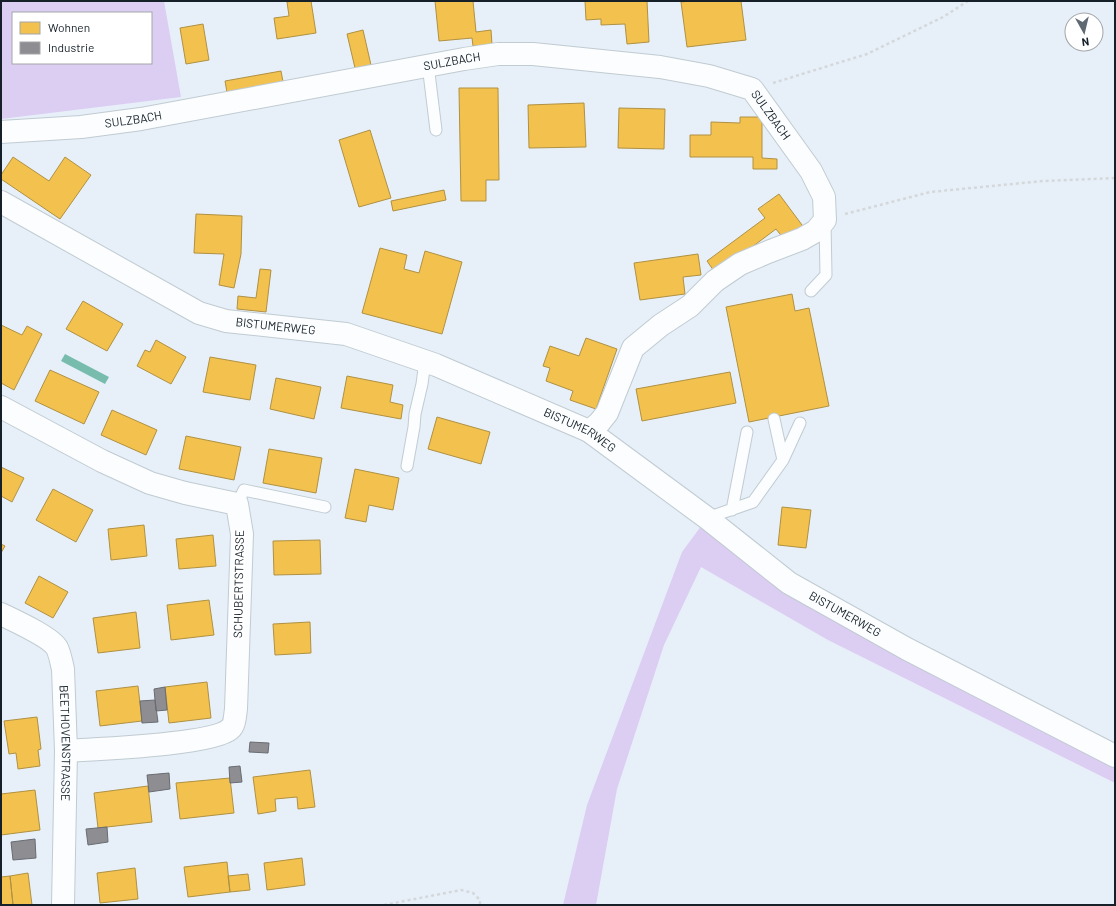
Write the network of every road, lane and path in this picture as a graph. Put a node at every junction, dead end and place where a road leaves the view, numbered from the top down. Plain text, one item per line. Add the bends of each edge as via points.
1 (968, 1) edge
2 (428, 65) junction
3 (752, 89) junction
4 (436, 130) dead end
5 (1, 132) edge
6 (1115, 178) edge
7 (3, 209) edge
8 (825, 220) junction
9 (811, 291) dead end
10 (425, 361) junction
11 (1, 407) edge
12 (774, 420) dead end
13 (800, 423) dead end
14 (589, 431) junction
15 (748, 432) dead end
16 (783, 460) junction
17 (407, 466) dead end
18 (237, 504) junction
19 (325, 507) dead end
20 (732, 510) junction
21 (707, 518) junction
22 (1, 614) edge
23 (66, 751) junction
24 (1115, 756) edge
25 (63, 905) edge
26 (384, 905) edge
27 (480, 905) edge

1 - 3 path via 943,17 867,54
2 - 3 street, SULZBACH via 498,54 533,54 660,67 709,76
2 - 4 lane
2 - 5 street, SULZBACH via 141,119 81,127
3 - 8 street, SULZBACH via 819,185 824,197
6 - 8 path via 1043,181 930,192
7 - 10 street, BISTUMERWEG via 199,313 226,321 346,334
8 - 9 lane via 826,275
8 - 14 street via 816,231 802,239 740,264 715,281 690,306 633,348 607,413
10 - 14 street, BISTUMERWEG
10 - 17 lane
11 - 18 street via 102,461 150,483
12 - 16 lane
13 - 16 lane
14 - 21 street, BISTUMERWEG
15 - 20 lane
16 - 20 lane via 753,502
18 - 19 lane via 244,490
18 - 23 street, SCHUBERTSTRASSE via 242,534 236,709 231,729 216,736 184,741
20 - 21 lane
21 - 24 street, BISTUMERWEG via 789,583 811,596 998,697
22 - 23 street, BEETHOVENSTRASSE via 34,630 56,646 63,669
23 - 25 street, BEETHOVENSTRASSE
26 - 27 path via 461,890 474,892 480,900

